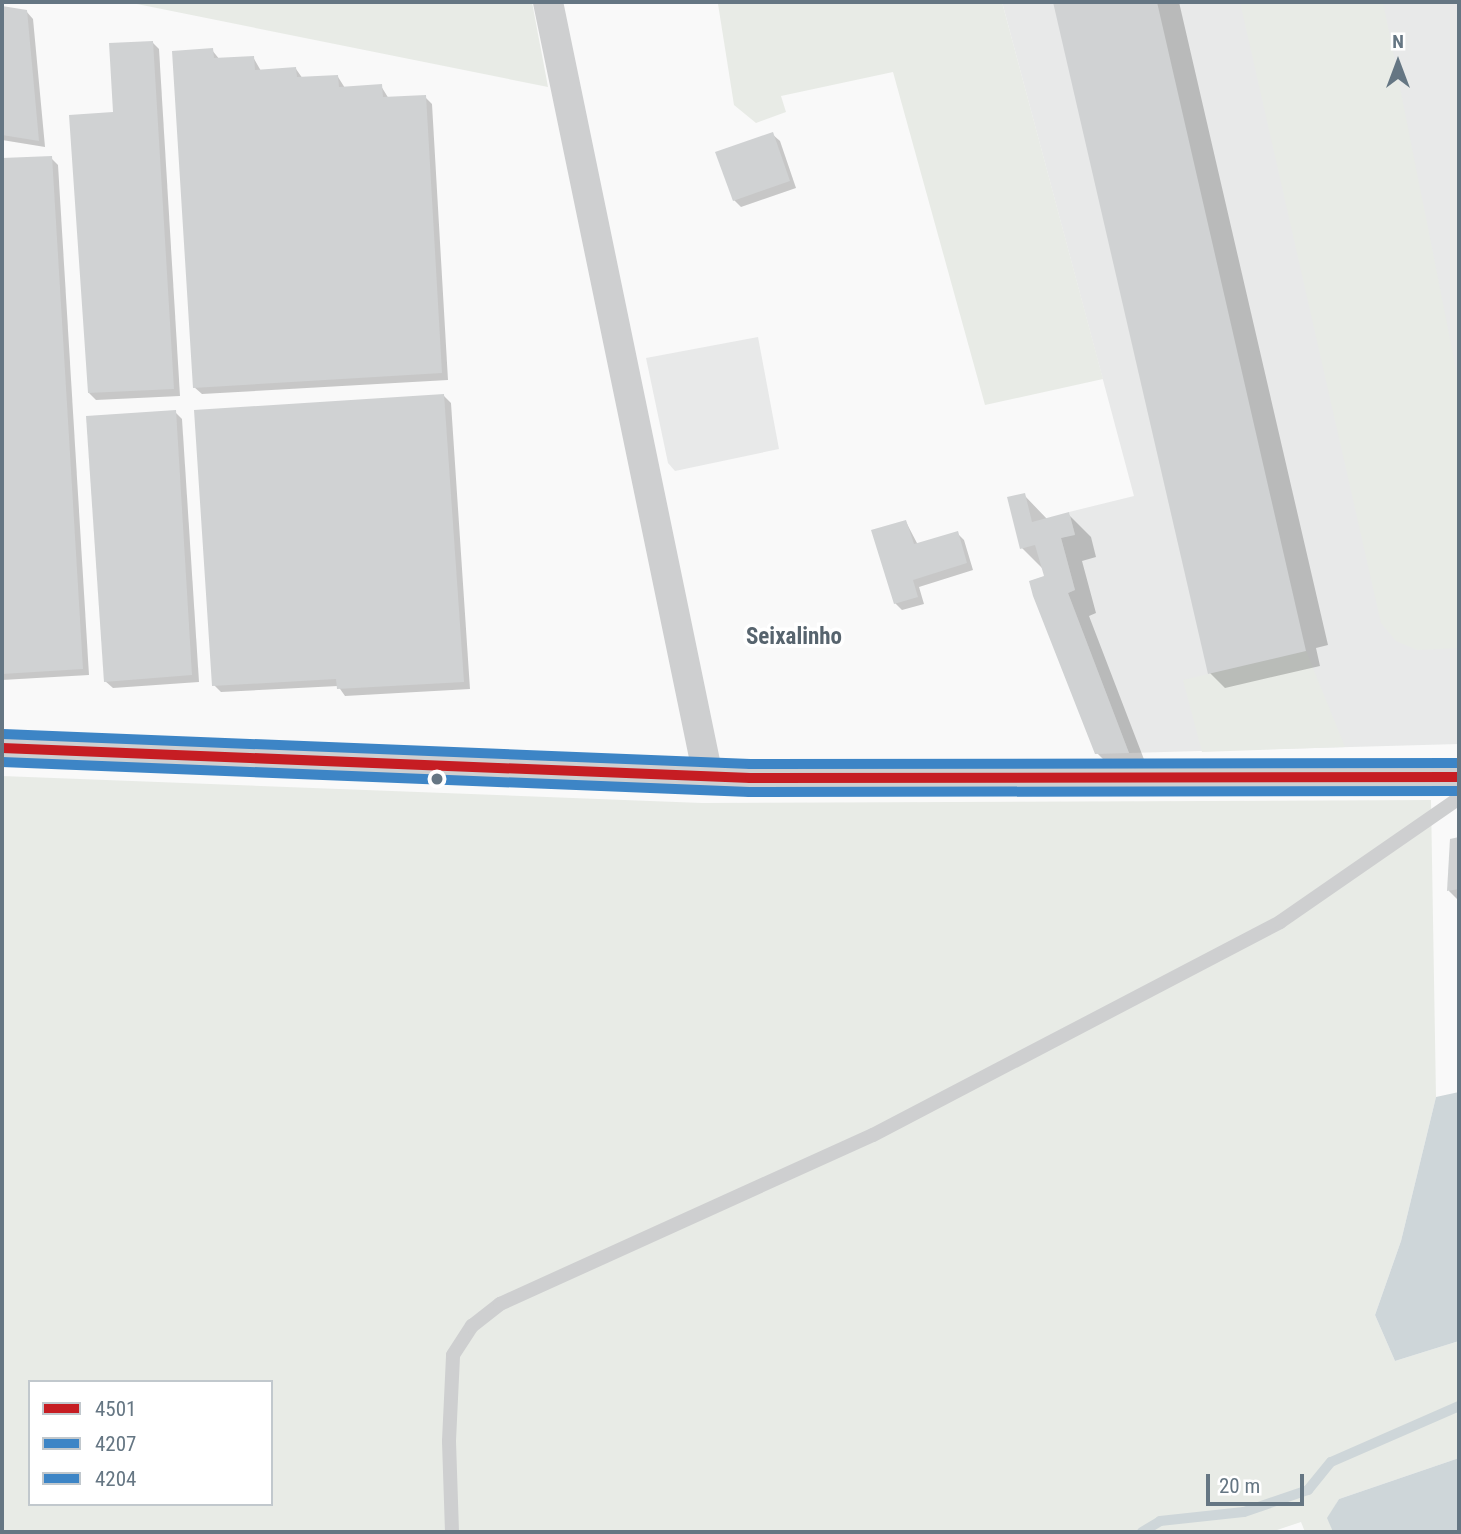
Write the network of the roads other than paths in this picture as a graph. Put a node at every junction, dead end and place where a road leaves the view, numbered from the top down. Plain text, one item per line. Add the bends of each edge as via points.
1 (548, 2) edge
2 (2, 748) edge
3 (708, 776) junction
4 (1459, 777) edge
5 (1459, 797) edge
6 (452, 1532) edge

1 - 3 street
2 - 3 street
3 - 4 street
5 - 6 lane via 1280,922 873,1135 500,1304 472,1326 453,1355 449,1440

